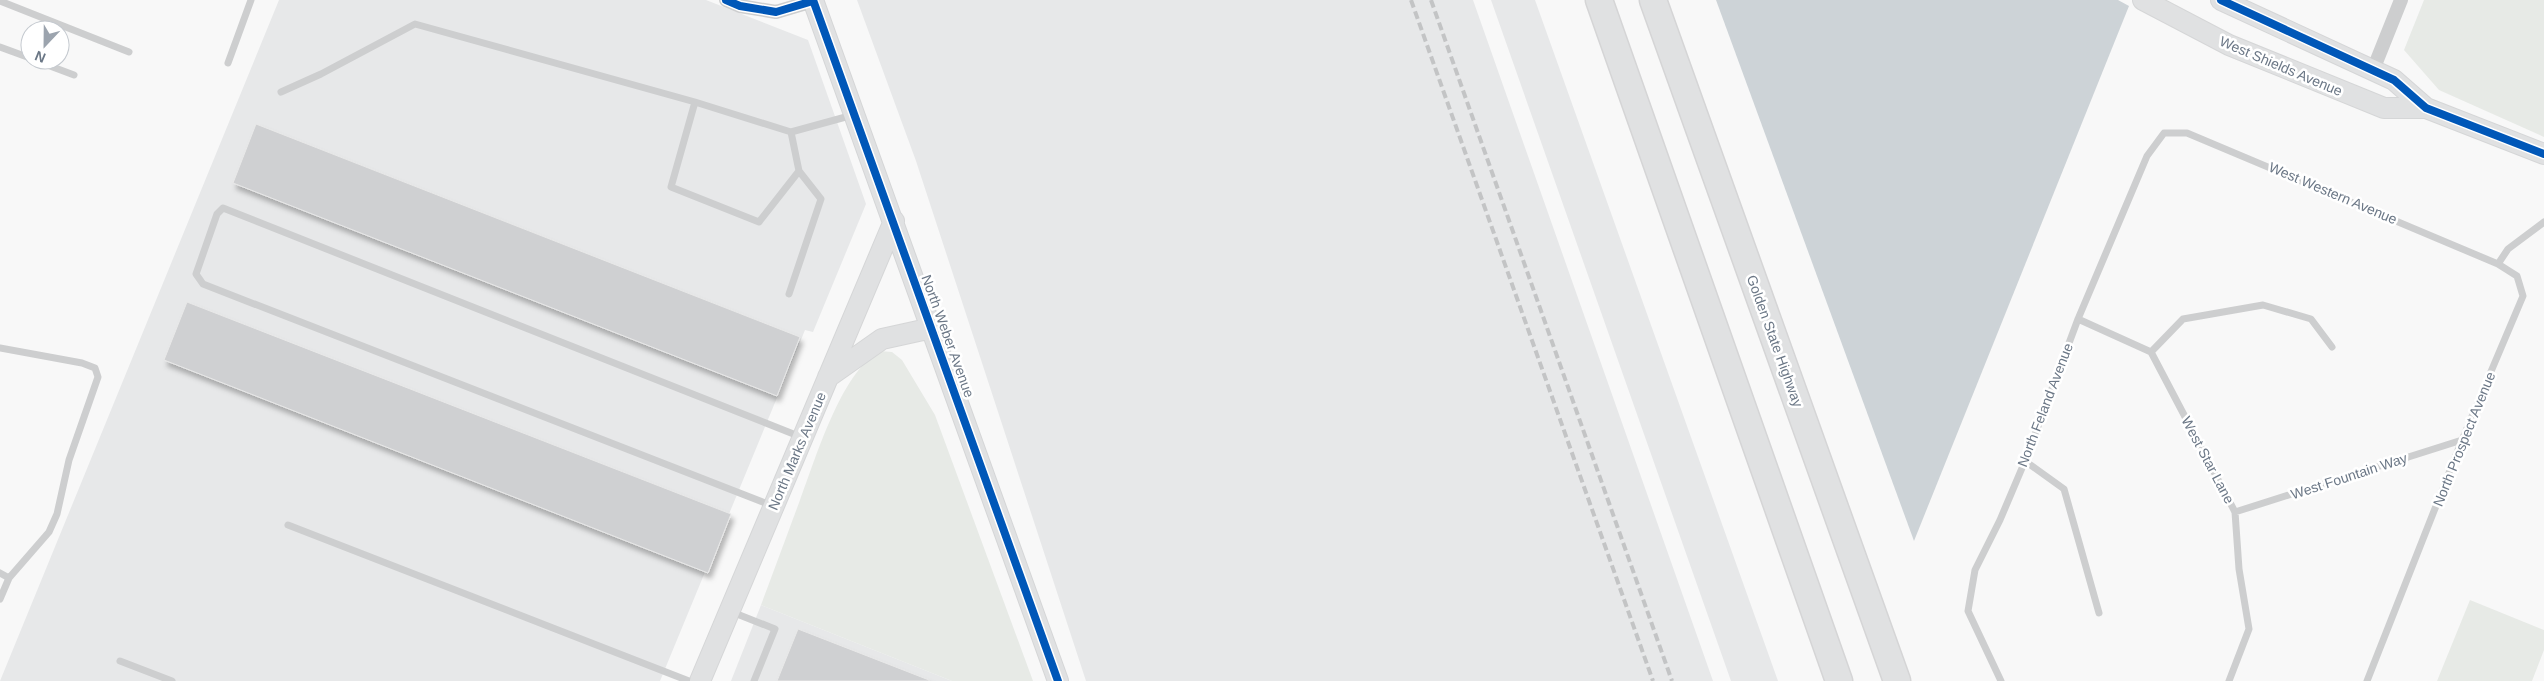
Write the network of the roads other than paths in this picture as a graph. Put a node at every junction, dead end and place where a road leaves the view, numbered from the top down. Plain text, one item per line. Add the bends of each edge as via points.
1 (251, 0) edge
2 (726, 0) edge
3 (1599, 0) edge
4 (1653, 0) edge
5 (2143, 0) edge
6 (2221, 0) edge
7 (2401, 0) edge
8 (0, 1) edge
9 (813, 1) edge
10 (0, 47) edge
11 (129, 52) dead end
12 (20, 54) edge
13 (228, 63) dead end
14 (61, 70) edge
15 (2373, 70) junction
16 (74, 75) dead end
17 (281, 92) dead end
18 (695, 102) junction
19 (2426, 108) junction
20 (853, 115) junction
21 (791, 132) junction
22 (2164, 133) joint
23 (2544, 154) edge
24 (799, 171) junction
25 (894, 221) junction
26 (2544, 222) edge
27 (2498, 264) junction
28 (789, 294) dead end
29 (2078, 318) junction
30 (932, 328) junction
31 (2332, 347) dead end
32 (0, 348) edge
33 (2151, 352) junction
34 (828, 377) junction
35 (802, 437) junction
36 (2462, 440) junction
37 (2025, 460) junction
38 (773, 506) junction
39 (2235, 512) junction
40 (288, 526) dead end
41 (0, 573) edge
42 (9, 578) junction
43 (0, 599) edge
44 (729, 611) junction
45 (2098, 613) dead end
46 (120, 661) dead end
47 (172, 681) edge
48 (689, 681) edge
49 (700, 681) edge
50 (754, 681) edge
51 (1058, 681) edge
52 (1839, 681) edge
53 (1897, 681) edge
54 (2001, 681) edge
55 (2229, 681) edge
56 (2367, 681) edge

1 - 13 lane
2 - 9 street via 740,6 776,12
3 - 52 highway
4 - 53 highway, Golden State Highway
5 - 19 main road, West Shields Avenue via 2228,45 2384,108
6 - 15 main road, West Shields Avenue
7 - 15 street
8 - 11 lane
9 - 20 main road, North Weber Avenue
10 - 12 lane
14 - 16 lane
15 - 19 main road, West Shields Avenue via 2394,80
17 - 18 lane via 415,24
18 - 21 lane
18 - 24 lane via 671,187 759,222
19 - 23 main road, West Shields Avenue
20 - 21 lane
20 - 25 main road, North Weber Avenue
21 - 24 lane
22 - 27 lane, West Western Avenue via 2187,133
22 - 29 lane, North Feland Avenue via 2147,156
24 - 28 lane via 821,199
25 - 30 main road, North Weber Avenue
25 - 34 main road, North Marks Avenue
26 - 27 lane via 2508,249
27 - 36 lane, North Prospect Avenue via 2517,276 2524,296
29 - 33 lane
29 - 37 lane, North Feland Avenue
30 - 34 main road via 882,339
30 - 51 main road, North Weber Avenue
31 - 33 lane via 2311,319 2263,305 2183,319
32 - 42 lane via 82,362 95,368 98,377 69,460 57,514 49,532
33 - 39 lane, West Star Lane
34 - 35 main road, North Marks Avenue
35 - 38 main road, North Marks Avenue
35 - 38 lane via 223,208 217,214 196,274 203,284
36 - 39 lane, West Fountain Way
36 - 56 lane, North Prospect Avenue
37 - 45 lane via 2064,489
37 - 54 lane, North Feland Avenue via 2000,520 1974,570 1968,611
38 - 44 main road, North Marks Avenue
39 - 55 lane, West Star Lane via 2249,629
40 - 48 lane
41 - 42 lane
42 - 43 lane
44 - 49 main road, North Marks Avenue
44 - 50 lane via 775,629
46 - 47 lane

